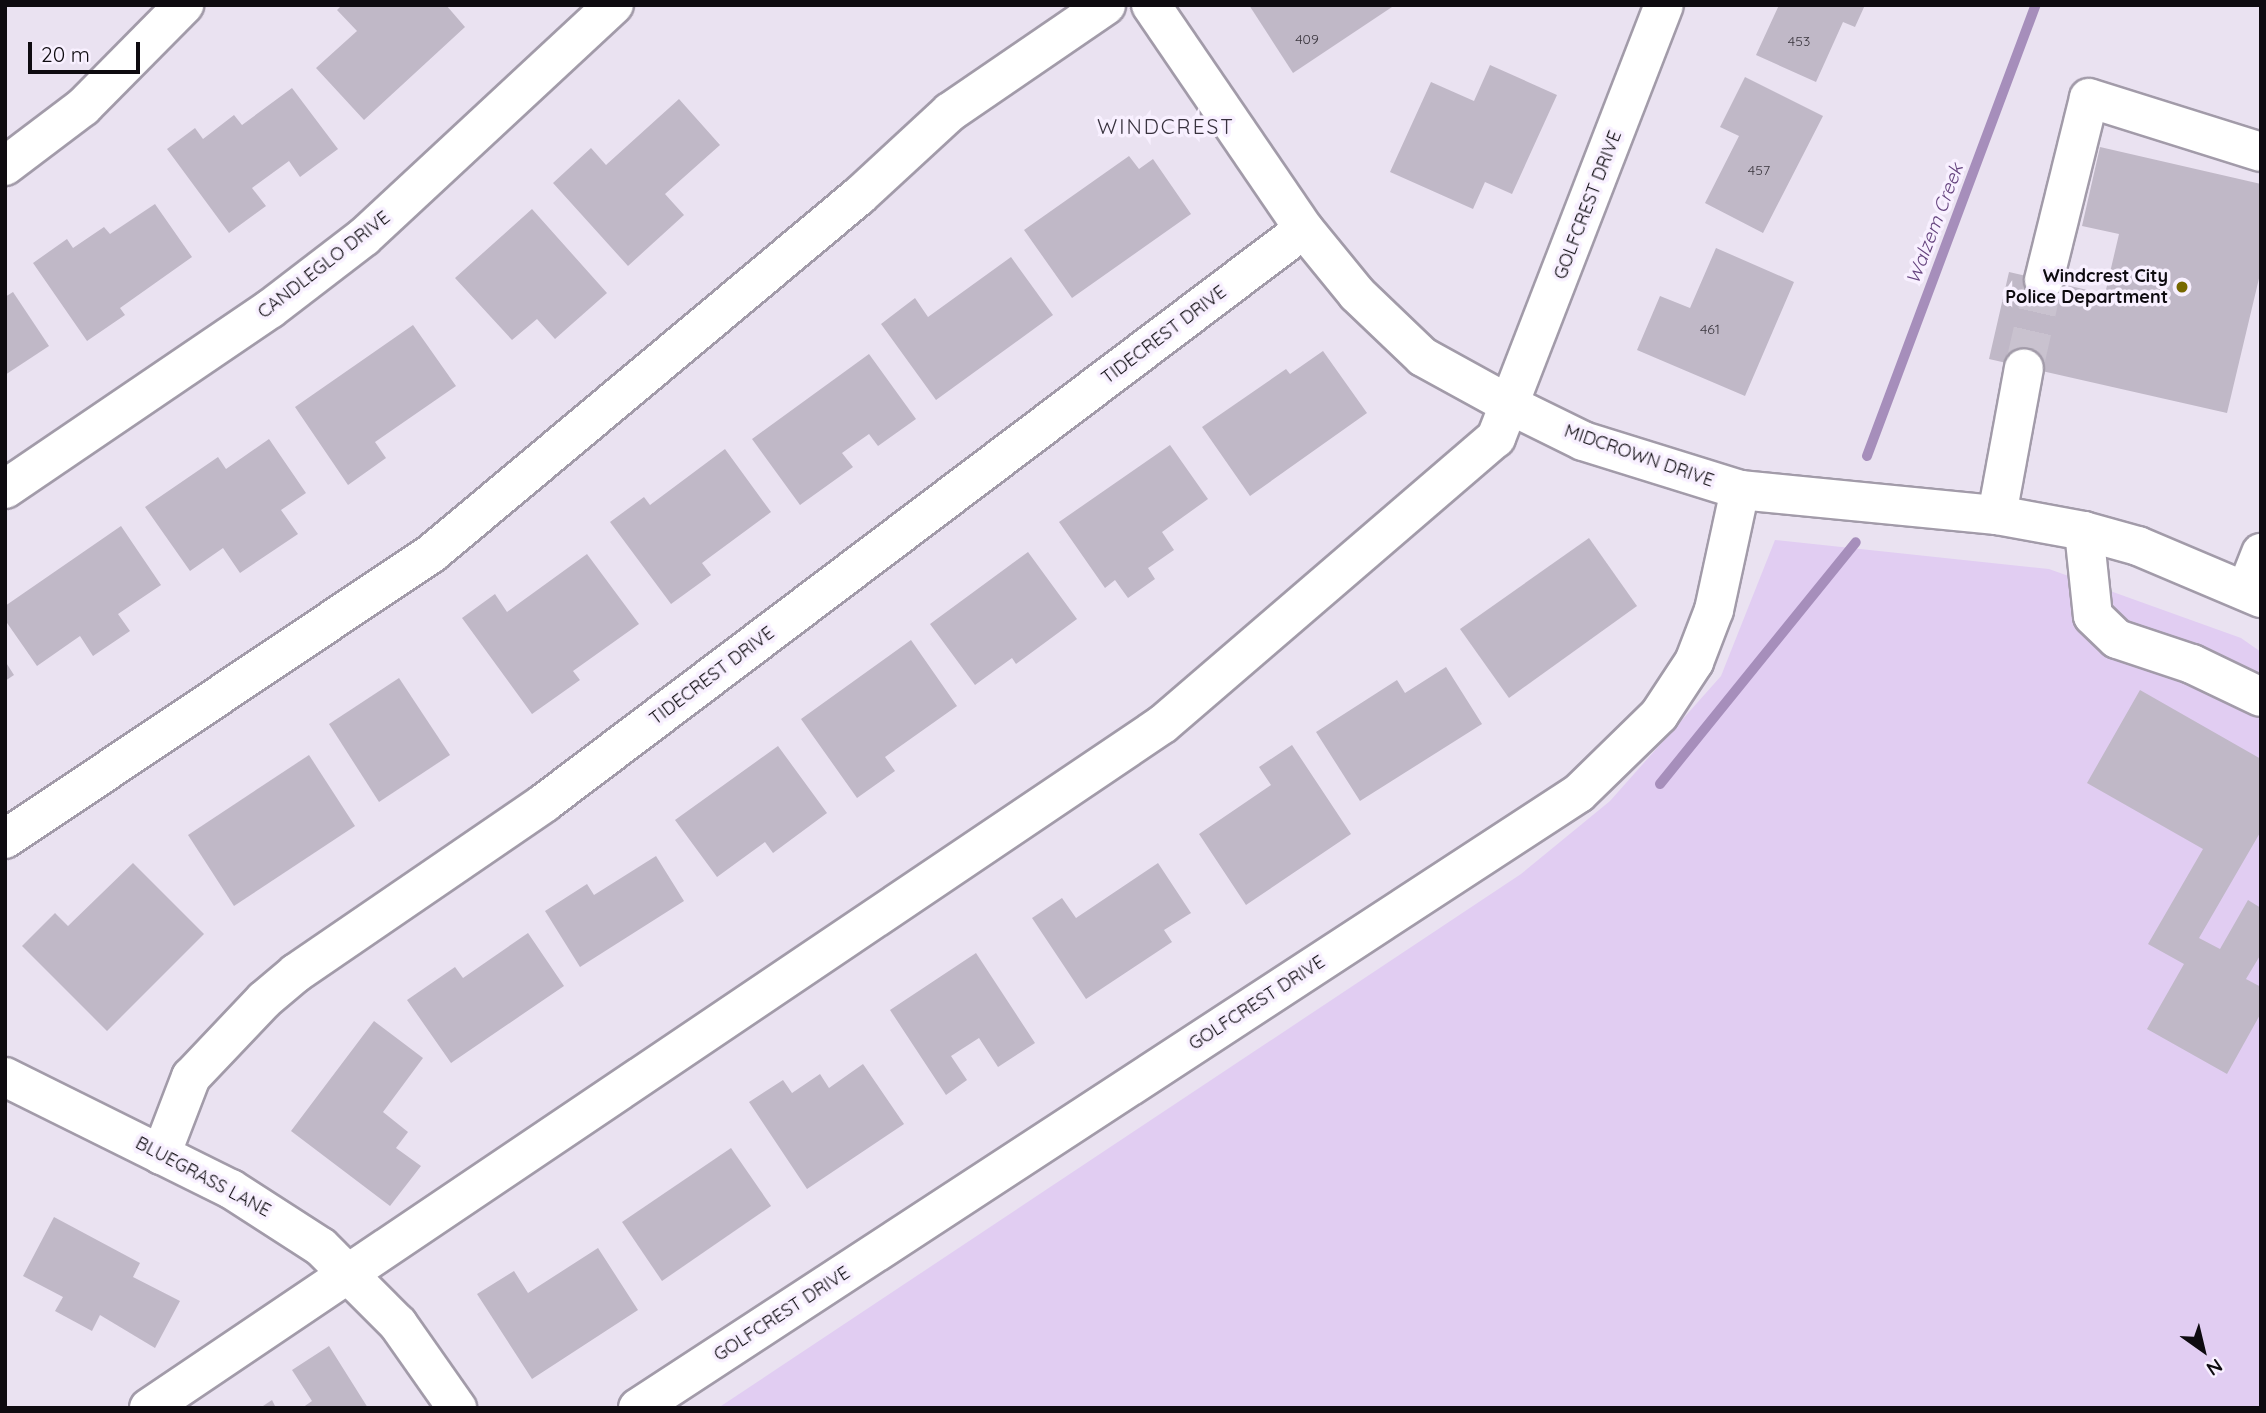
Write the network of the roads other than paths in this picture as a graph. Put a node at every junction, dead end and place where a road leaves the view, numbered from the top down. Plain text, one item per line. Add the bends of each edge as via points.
1 (184, 5) edge
2 (614, 5) edge
3 (1106, 5) edge
4 (1151, 5) edge
5 (1664, 5) edge
6 (2261, 152) edge
7 (5, 166) edge
8 (1304, 229) junction
9 (2043, 280) tunnel mouth
10 (2024, 368) tunnel mouth
11 (1512, 406) junction
12 (5, 489) edge
13 (1740, 490) junction
14 (1997, 515) junction
15 (2084, 531) junction
16 (2261, 553) edge
17 (2253, 595) edge
18 (2261, 697) edge
19 (5, 839) edge
20 (5, 1077) edge
21 (161, 1155) junction
22 (350, 1274) junction
23 (149, 1408) edge
24 (457, 1408) edge
25 (638, 1408) edge

1 - 7 street via 83,107
2 - 12 street, CANDLEGLO DRIVE via 364,237 270,309
3 - 19 street via 950,112 859,196 432,553
4 - 8 street, MIDCROWN DRIVE
5 - 11 street, GOLFCREST DRIVE
6 - 9 street via 2090,98
8 - 11 street, MIDCROWN DRIVE via 1357,294 1423,357
8 - 21 street, TIDECREST DRIVE via 544,803 296,973 191,1077
10 - 14 street
11 - 13 street, MIDCROWN DRIVE via 1583,441
11 - 22 street, GOLFCREST DRIVE via 1496,438 1163,724
13 - 14 street, MIDCROWN DRIVE
13 - 25 street, GOLFCREST DRIVE via 1714,610 1694,662 1659,715 1579,793
14 - 15 street, MIDCROWN DRIVE
15 - 17 street, MIDCROWN DRIVE via 2138,546
15 - 18 street via 2093,616 2117,639 2192,664
16 - 17 street
20 - 21 street, BLUEGRASS LANE
21 - 22 street, BLUEGRASS LANE via 277,1216
22 - 23 street, GOLFCREST DRIVE
22 - 24 street, BLUEGRASS LANE via 398,1324

